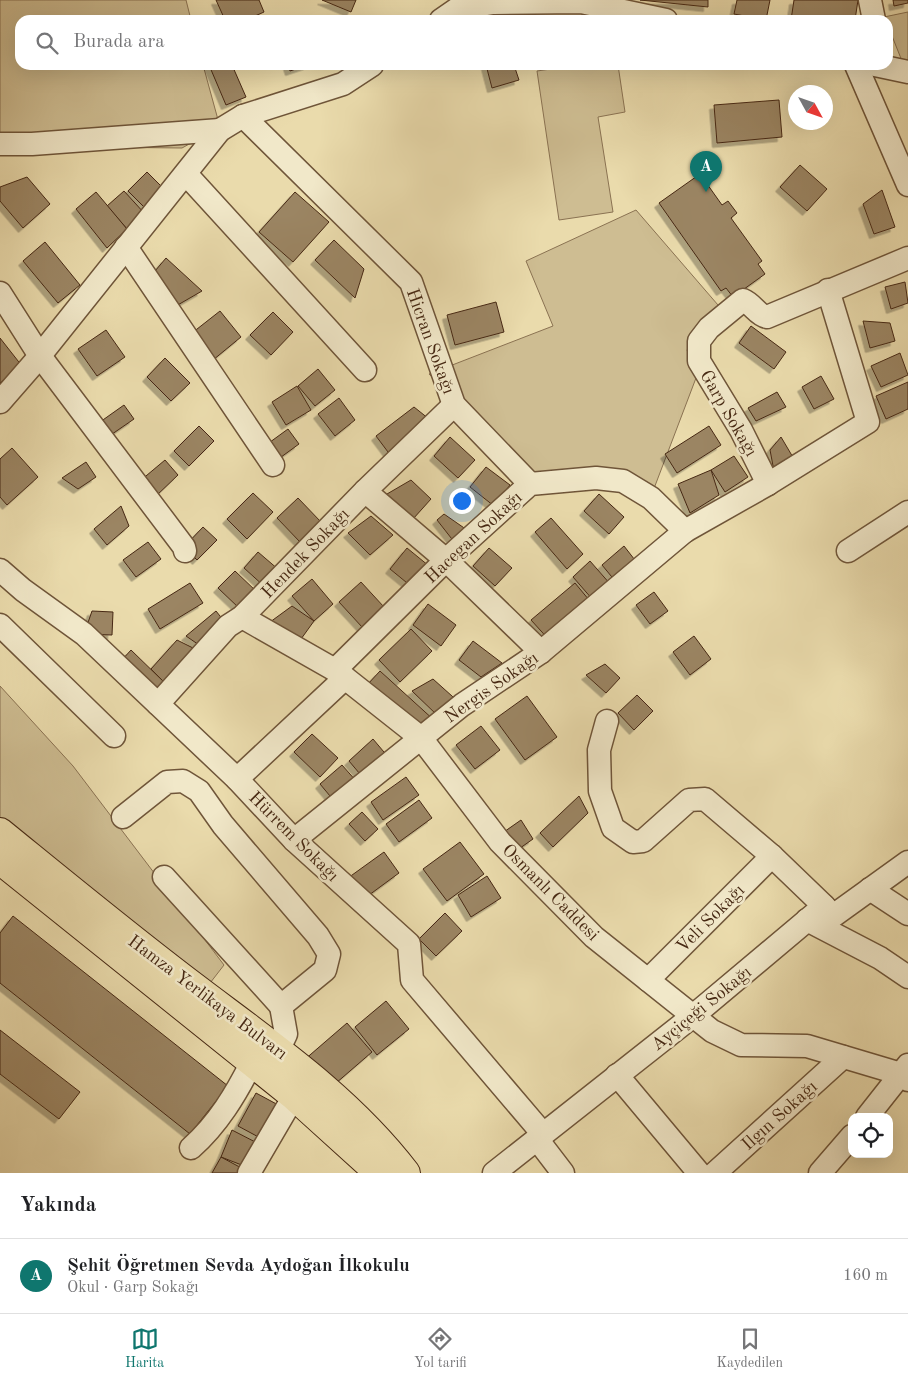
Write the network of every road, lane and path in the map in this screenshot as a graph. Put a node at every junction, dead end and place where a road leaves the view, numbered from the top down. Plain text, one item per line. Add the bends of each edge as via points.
1 (870, 0) edge
2 (493, 1) edge
3 (591, 2) edge
4 (446, 10) edge
5 (645, 15) edge
6 (873, 15) edge
7 (893, 69) edge
8 (364, 70) edge
9 (858, 70) edge
10 (908, 72) edge
11 (243, 116) junction
12 (220, 130) junction
13 (0, 144) edge
14 (186, 174) junction
15 (908, 185) edge
16 (126, 247) junction
17 (908, 258) edge
18 (828, 290) junction
19 (0, 293) edge
20 (40, 356) junction
21 (365, 370) dead end
22 (0, 402) edge
23 (454, 405) junction
24 (273, 466) dead end
25 (530, 484) junction
26 (768, 484) junction
27 (365, 491) junction
28 (908, 512) edge
29 (685, 531) junction
30 (185, 551) dead end
31 (848, 551) dead end
32 (446, 560) junction
33 (0, 570) edge
34 (242, 617) junction
35 (0, 625) edge
36 (541, 652) junction
37 (340, 674) junction
38 (158, 704) junction
39 (607, 721) dead end
40 (114, 736) dead end
41 (421, 738) junction
42 (237, 779) junction
43 (123, 817) dead end
44 (0, 832) edge
45 (294, 840) junction
46 (772, 856) junction
47 (0, 860) edge
48 (908, 862) edge
49 (164, 877) dead end
50 (870, 890) junction
51 (815, 913) junction
52 (908, 914) edge
53 (908, 977) edge
54 (648, 980) junction
55 (281, 1006) junction
56 (693, 1016) junction
57 (278, 1051) junction
58 (843, 1057) junction
59 (252, 1062) junction
60 (906, 1073) edge
61 (617, 1075) junction
62 (294, 1096) junction
63 (871, 1113) edge
64 (540, 1137) junction
65 (848, 1141) edge
66 (191, 1148) dead end
67 (367, 1168) edge
68 (250, 1173) edge
69 (406, 1173) edge
70 (494, 1173) edge
71 (562, 1173) edge
72 (698, 1173) edge
73 (715, 1173) edge
74 (820, 1173) edge

1 - 6 street
2 - 3 street
2 - 4 street
3 - 5 street
7 - 10 street
8 - 11 street via 343,84
9 - 15 street
11 - 12 street
11 - 23 street, Hicran Sokağı via 411,282
12 - 13 street
12 - 14 street
14 - 16 street
14 - 21 street
16 - 20 street
16 - 24 street
17 - 18 street
18 - 26 street, Nergis Sokağı via 868,422
18 - 26 street, Garp Sokağı via 767,317 743,300 709,328 699,342 699,360 741,430
19 - 20 street
20 - 22 street
20 - 30 street
23 - 25 street, Hicran Sokağı
23 - 27 street, Hendek Sokağı
25 - 29 street, Hacegan Sokağı via 596,478 623,481 651,498
25 - 32 street, Hacegan Sokağı
26 - 29 street, Nergis Sokağı
27 - 32 street
27 - 34 street, Hendek Sokağı
28 - 31 street
29 - 36 street, Nergis Sokağı
32 - 36 street
32 - 37 street, Hacegan Sokağı
33 - 38 street, Hürrem Sokağı via 84,634
34 - 37 street, Osmanlı Caddesi
34 - 38 street, Hendek Sokağı via 228,626
35 - 40 street
36 - 41 street, Nergis Sokağı via 462,705
37 - 41 street, Osmanlı Caddesi
37 - 42 street, Hacegan Sokağı
38 - 42 street, Hürrem Sokağı
39 - 46 street via 599,750 600,791 613,828 633,842 643,841 690,800 705,799
41 - 45 street, Nergis Sokağı
41 - 54 street, Osmanlı Caddesi via 500,842 594,937
42 - 45 street, Hürrem Sokağı
43 - 55 street via 167,782 183,781 199,791 223,825 318,936 329,954 325,970
44 - 57 main road, Hamza Yerlikaya Bulvarı via 126,935
45 - 64 street, Hürrem Sokağı via 409,944 412,980
46 - 51 street
46 - 54 street, Veli Sokağı
47 - 59 main road, Hamza Yerlikaya Bulvarı
48 - 50 street
49 - 55 street
50 - 51 street via 833,916
50 - 52 street
51 - 53 street
51 - 56 street, Ayçiçeği Sokağı
54 - 56 street, Osmanlı Caddesi
55 - 57 street via 286,1034
56 - 58 street, Osmanlı Caddesi via 712,1031 741,1045 807,1046
56 - 61 street, Ayçiçeği Sokağı
57 - 69 main road, Hamza Yerlikaya Bulvarı via 351,1112
58 - 60 street, Osmanlı Caddesi
58 - 73 street, Ilgın Sokağı
59 - 62 main road, Hamza Yerlikaya Bulvarı
59 - 66 street via 210,1131
60 - 63 street
61 - 64 street, Ayçiçeği Sokağı
61 - 72 street
62 - 67 main road, Hamza Yerlikaya Bulvarı
62 - 68 street
64 - 70 street, Ayçiçeği Sokağı
64 - 71 street, Hürrem Sokağı
65 - 74 street

